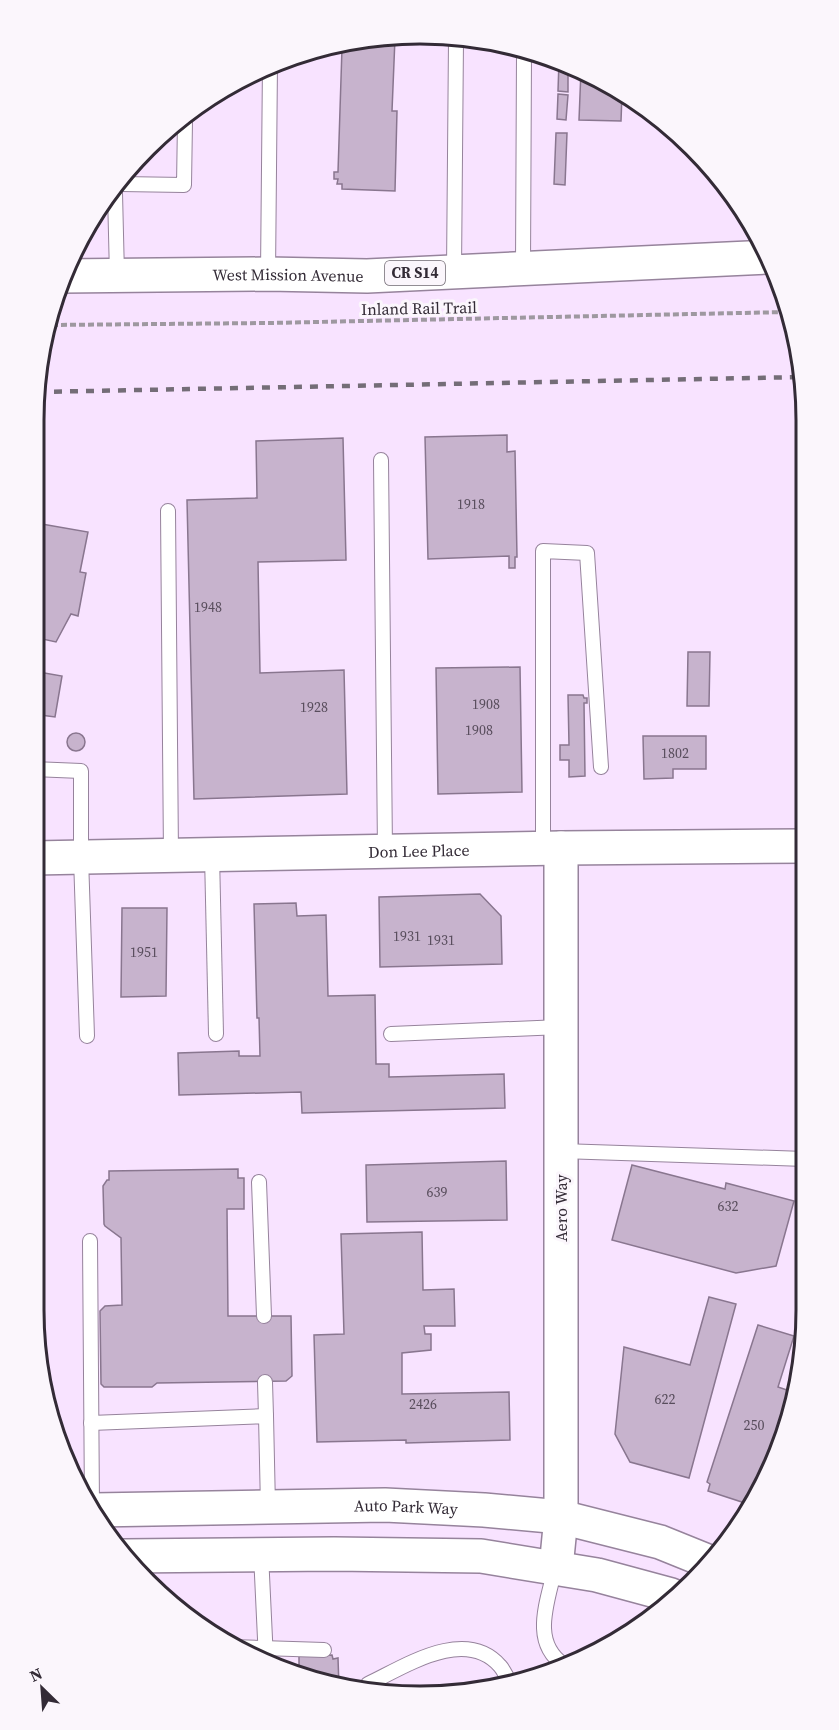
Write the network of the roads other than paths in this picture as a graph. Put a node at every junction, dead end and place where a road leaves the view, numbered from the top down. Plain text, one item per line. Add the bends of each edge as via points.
1 (456, 45) edge
2 (524, 58) edge
3 (270, 75) edge
4 (184, 127) edge
5 (127, 184) edge
6 (115, 199) edge
7 (759, 257) edge
8 (523, 268) junction
9 (454, 271) junction
10 (268, 274) junction
11 (117, 275) junction
12 (72, 276) edge
13 (381, 460) dead end
14 (168, 511) dead end
15 (601, 767) dead end
16 (44, 769) edge
17 (796, 846) edge
18 (552, 848) junction
19 (385, 851) junction
20 (212, 855) junction
21 (171, 856) junction
22 (44, 858) edge
23 (81, 858) junction
24 (561, 1028) junction
25 (216, 1034) dead end
26 (391, 1035) dead end
27 (87, 1036) dead end
28 (561, 1151) junction
29 (796, 1159) edge
30 (259, 1182) dead end
31 (90, 1241) dead end
32 (264, 1316) dead end
33 (265, 1382) dead end
34 (266, 1416) junction
35 (92, 1423) junction
36 (93, 1496) edge
37 (268, 1507) junction
38 (101, 1509) edge
39 (561, 1517) junction
40 (261, 1554) junction
41 (135, 1556) edge
42 (701, 1559) edge
43 (555, 1568) junction
44 (666, 1594) edge
45 (324, 1650) dead end
46 (266, 1654) edge
47 (558, 1660) edge
48 (506, 1676) edge
49 (370, 1683) edge

1 - 9 lane
2 - 8 lane
3 - 10 lane
4 - 5 lane via 184,185
6 - 11 lane
7 - 8 main road, West Mission Avenue / CR S14
8 - 9 main road, West Mission Avenue / CR S14
9 - 10 main road, West Mission Avenue / CR S14 via 367,276
10 - 11 main road, West Mission Avenue / CR S14
11 - 12 main road, West Mission Avenue / CR S14
13 - 19 lane
14 - 21 lane
15 - 18 lane via 587,553 543,551
16 - 23 lane via 81,771
17 - 18 main road, Don Lee Place
18 - 19 main road, Don Lee Place
18 - 24 main road, Aero Way
19 - 20 main road, Don Lee Place
20 - 21 main road, Don Lee Place
20 - 25 lane
21 - 23 main road, Don Lee Place
22 - 23 main road, Don Lee Place
23 - 27 lane
24 - 26 lane
24 - 28 main road, Aero Way
28 - 29 lane
28 - 39 main road, Aero Way
30 - 32 lane
31 - 35 lane
33 - 34 lane
34 - 35 lane
34 - 37 lane
35 - 36 lane
37 - 38 main road, Auto Park Way
37 - 39 main road, Auto Park Way via 385,1505
39 - 42 main road, Auto Park Way via 660,1542
39 - 43 main road, Aero Way
40 - 41 main road
40 - 43 main road via 448,1554
40 - 46 lane
43 - 44 main road
43 - 47 lane via 543,1624 544,1637
45 - 46 lane
48 - 49 lane via 487,1656 452,1649 436,1652

